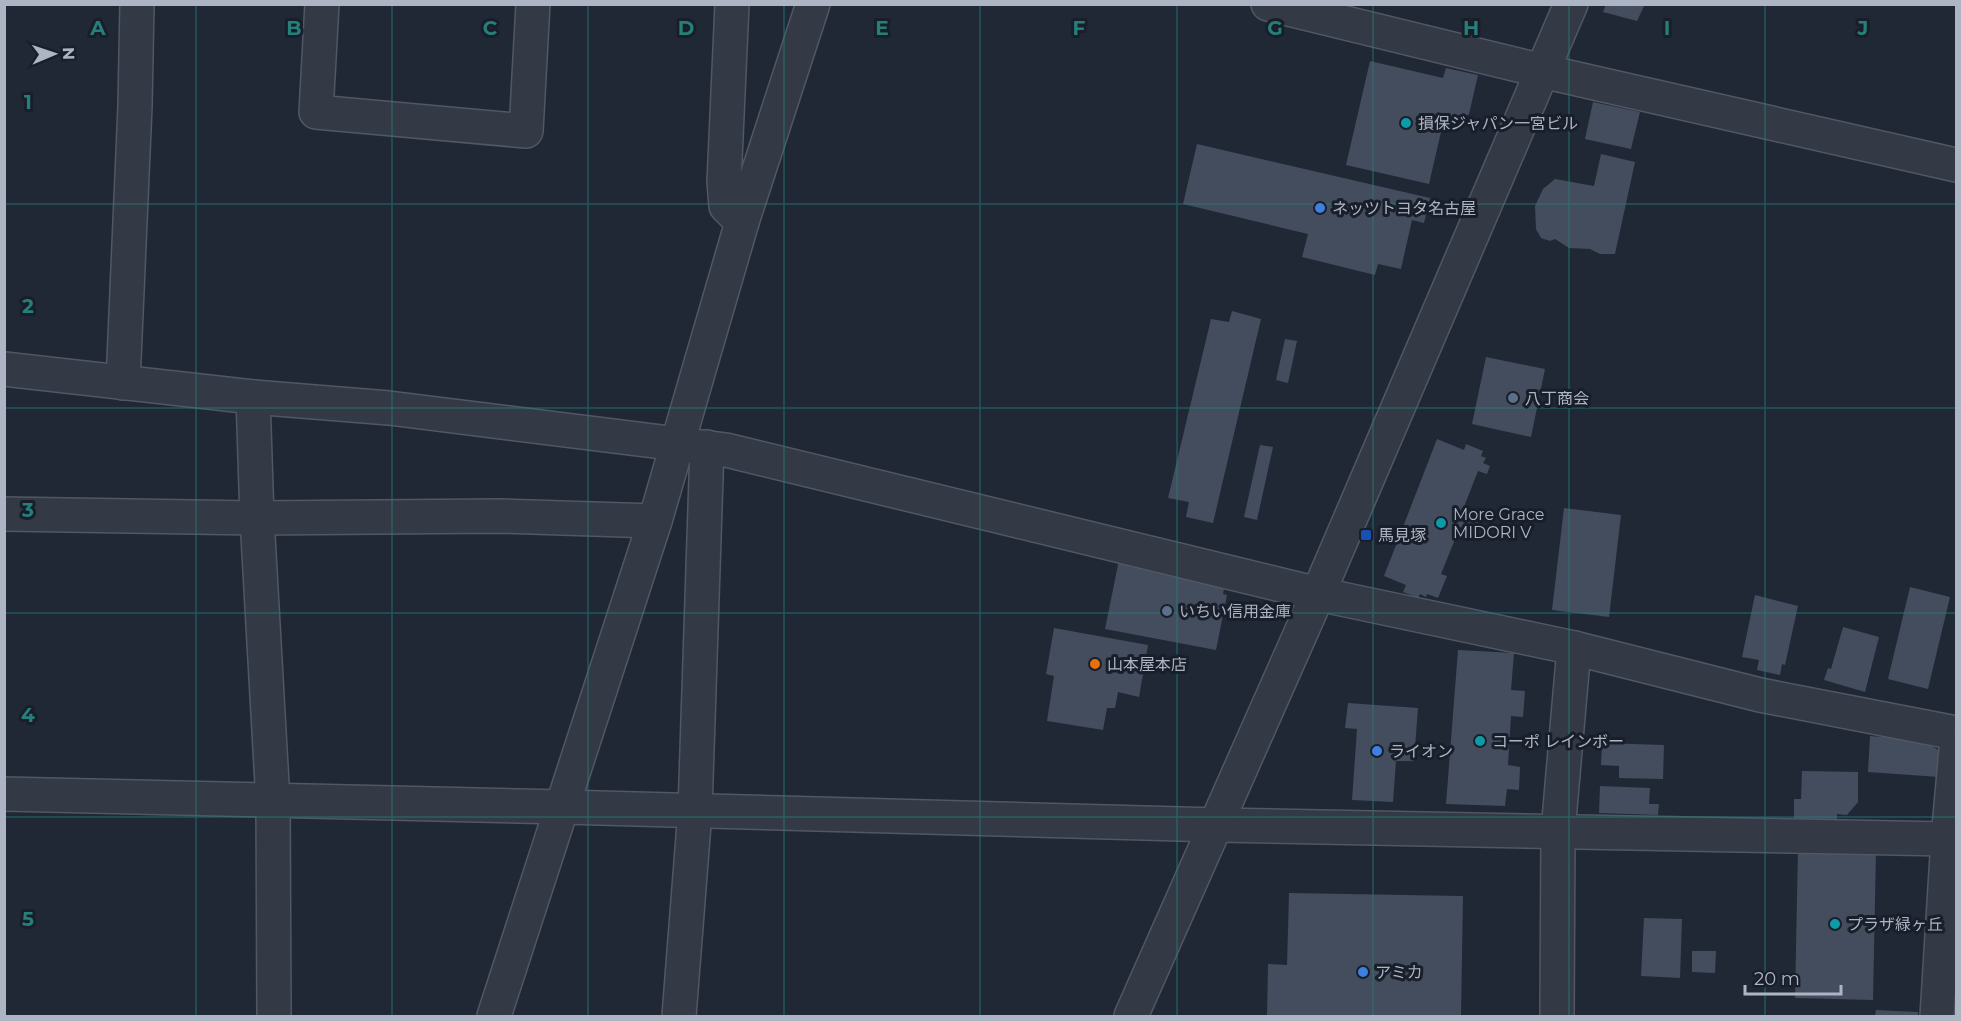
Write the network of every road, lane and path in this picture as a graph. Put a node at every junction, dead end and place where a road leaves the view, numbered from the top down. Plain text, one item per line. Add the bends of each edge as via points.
1 (137, 4) edge
2 (322, 4) edge
3 (533, 4) edge
4 (732, 4) edge
5 (813, 4) edge
6 (1268, 4) edge
7 (1571, 4) edge
8 (1542, 71) junction
9 (1956, 165) edge
10 (742, 222) junction
11 (4, 369) edge
12 (123, 383) junction
13 (253, 397) junction
14 (692, 445) junction
15 (4, 514) edge
16 (257, 518) junction
17 (655, 521) junction
18 (1318, 594) junction
19 (1574, 648) junction
20 (1956, 733) edge
21 (1956, 750) edge
22 (4, 794) edge
23 (273, 802) junction
24 (563, 807) junction
25 (695, 811) junction
26 (1216, 825) junction
27 (1558, 831) junction
28 (1948, 839) junction
29 (274, 1017) edge
30 (494, 1017) edge
31 (679, 1017) edge
32 (1131, 1017) edge
33 (1557, 1017) edge
34 (1937, 1017) edge

1 - 12 street
2 - 3 street via 316,112 526,131
4 - 10 street via 724,182 726,206
5 - 10 street
6 - 8 street
7 - 8 street
8 - 9 street
8 - 18 street
10 - 14 street
11 - 12 street
12 - 13 street
13 - 14 street via 389,408
13 - 16 street
14 - 17 street
14 - 18 street via 726,450
14 - 25 street
15 - 16 street
16 - 17 street via 499,516
16 - 23 street
17 - 24 street
18 - 19 street
18 - 26 street
19 - 20 street via 1760,695
19 - 27 street
21 - 28 street
22 - 23 street
23 - 24 street
23 - 29 street
24 - 25 street
24 - 30 street
25 - 26 street
25 - 31 street
26 - 27 street
26 - 32 street
27 - 28 street
27 - 33 street
28 - 34 street

